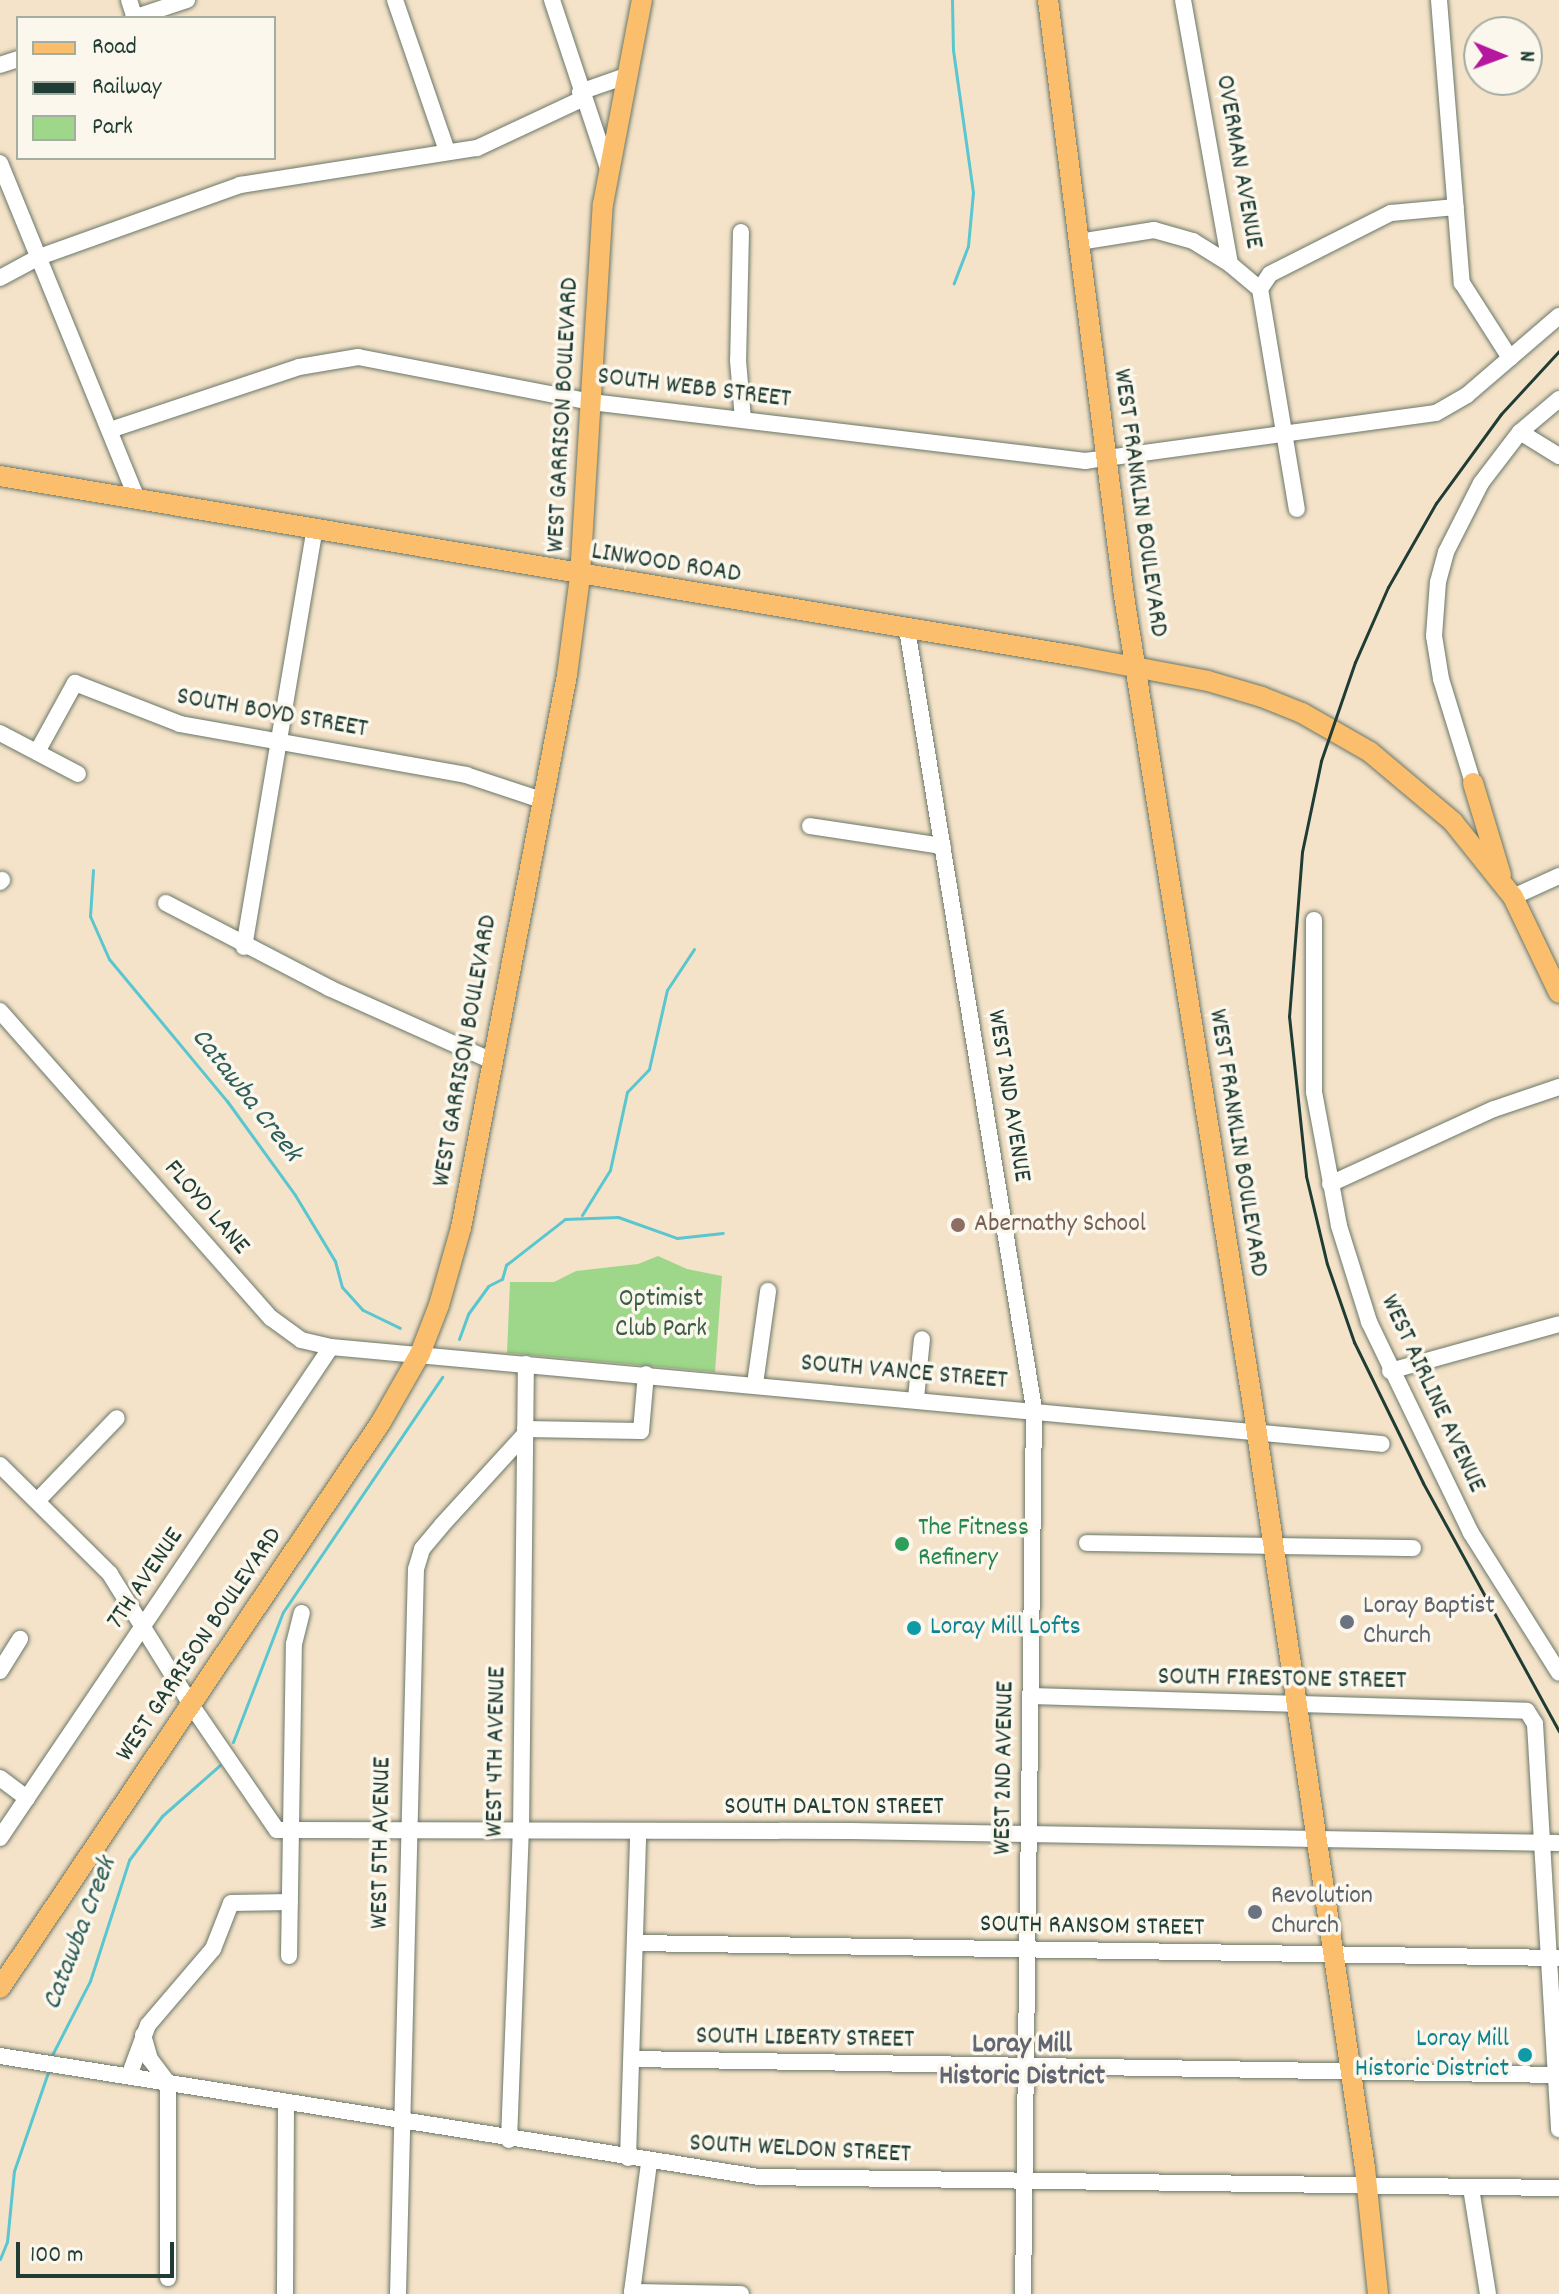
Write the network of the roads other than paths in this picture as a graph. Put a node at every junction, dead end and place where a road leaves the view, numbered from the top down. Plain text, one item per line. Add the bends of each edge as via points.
1 (187, 0) edge
2 (395, 0) edge
3 (552, 0) edge
4 (642, 0) edge
5 (1048, 0) edge
6 (1183, 0) edge
7 (1439, 0) edge
8 (140, 16) edge
9 (626, 76) junction
10 (581, 95) junction
11 (447, 151) junction
12 (0, 163) edge
13 (608, 168) junction
14 (1456, 207) junction
15 (741, 232) dead end
16 (1079, 242) junction
17 (39, 257) junction
18 (1230, 264) junction
19 (0, 278) edge
20 (1260, 289) junction
21 (1559, 316) edge
22 (1510, 358) junction
23 (1559, 399) edge
24 (591, 402) junction
25 (743, 419) junction
26 (110, 430) junction
27 (1520, 432) junction
28 (1283, 434) junction
29 (1559, 456) edge
30 (1107, 459) junction
31 (0, 476) edge
32 (137, 498) junction
33 (1297, 509) dead end
34 (314, 531) junction
35 (580, 576) junction
36 (907, 629) junction
37 (1136, 667) junction
38 (0, 733) edge
39 (280, 740) junction
40 (37, 752) junction
41 (78, 774) dead end
42 (1473, 783) junction
43 (541, 800) junction
44 (1480, 803) junction
45 (1446, 815) junction
46 (810, 826) dead end
47 (1465, 835) junction
48 (942, 846) junction
49 (1559, 876) edge
50 (1509, 892) junction
51 (166, 903) dead end
52 (1314, 920) dead end
53 (244, 947) junction
54 (1559, 993) edge
55 (0, 1011) edge
56 (492, 1061) junction
57 (1559, 1087) edge
58 (1330, 1184) junction
59 (768, 1291) dead end
60 (1559, 1324) edge
61 (922, 1339) dead end
62 (331, 1347) junction
63 (420, 1354) junction
64 (526, 1364) junction
65 (1390, 1371) junction
66 (646, 1374) junction
67 (755, 1384) junction
68 (916, 1398) junction
69 (1034, 1409) junction
70 (117, 1418) dead end
71 (525, 1431) junction
72 (1257, 1431) junction
73 (1382, 1444) dead end
74 (0, 1465) edge
75 (39, 1499) junction
76 (1087, 1543) dead end
77 (1413, 1548) dead end
78 (1274, 1550) junction
79 (302, 1613) dead end
80 (143, 1626) junction
81 (20, 1639) dead end
82 (0, 1671) edge
83 (1559, 1673) edge
84 (1031, 1696) junction
85 (1296, 1704) junction
86 (192, 1706) junction
87 (0, 1778) edge
88 (27, 1798) junction
89 (291, 1830) junction
90 (406, 1830) junction
91 (638, 1832) junction
92 (521, 1833) junction
93 (1028, 1833) junction
94 (0, 1838) edge
95 (1316, 1842) junction
96 (1551, 1843) edge
97 (290, 1902) junction
98 (635, 1943) junction
99 (1027, 1950) junction
100 (289, 1956) dead end
101 (1333, 1956) junction
102 (1553, 1958) edge
103 (0, 1988) edge
104 (143, 2034) junction
105 (0, 2056) edge
106 (632, 2059) junction
107 (1026, 2065) junction
108 (1350, 2071) junction
109 (1556, 2075) edge
110 (129, 2076) junction
111 (168, 2083) junction
112 (286, 2103) junction
113 (400, 2123) junction
114 (1559, 2129) edge
115 (509, 2140) junction
116 (628, 2158) junction
117 (649, 2163) junction
118 (1024, 2181) junction
119 (1367, 2187) junction
120 (1471, 2188) junction
121 (1559, 2188) edge
122 (168, 2278) dead end
123 (632, 2292) edge
124 (285, 2294) edge
125 (398, 2294) edge
126 (741, 2294) edge
127 (1023, 2294) edge
128 (1378, 2294) edge
129 (1488, 2294) edge

1 - 8 street
2 - 11 street
3 - 10 street
4 - 9 main road, WEST GARRISON BOULEVARD
5 - 16 main road, WEST FRANKLIN BOULEVARD
6 - 18 street, OVERMAN AVENUE
7 - 14 street
9 - 10 street
9 - 13 main road, WEST GARRISON BOULEVARD
10 - 11 street via 501,141
10 - 13 street
11 - 17 street via 261,179
12 - 17 street
13 - 24 main road, WEST GARRISON BOULEVARD
14 - 20 street via 1391,213 1270,274
14 - 22 street via 1462,283
15 - 25 street via 738,360
16 - 18 street via 1154,230 1193,241
16 - 30 main road, WEST FRANKLIN BOULEVARD
17 - 19 street
17 - 26 street
18 - 20 street, OVERMAN AVENUE
20 - 28 street
21 - 22 street, SOUTH WEBB STREET
22 - 28 street, SOUTH WEBB STREET via 1467,395 1436,413
23 - 27 street
24 - 25 street, SOUTH WEBB STREET
24 - 26 street, SOUTH WEBB STREET via 358,357 299,367
24 - 35 main road, WEST GARRISON BOULEVARD
25 - 30 street, SOUTH WEBB STREET via 1077,461
26 - 32 street
27 - 29 street
27 - 42 street via 1464,512 1446,552 1434,611 1441,679
28 - 30 street, SOUTH WEBB STREET
28 - 33 street
30 - 37 main road, WEST FRANKLIN BOULEVARD
31 - 32 main road, LINWOOD ROAD
32 - 34 main road, LINWOOD ROAD
34 - 35 main road, LINWOOD ROAD
34 - 39 street
35 - 36 main road, LINWOOD ROAD
35 - 43 main road, WEST GARRISON BOULEVARD via 567,675
36 - 37 main road, LINWOOD ROAD
36 - 48 street, WEST 2ND AVENUE
37 - 45 main road, LINWOOD ROAD via 1208,681 1285,705 1370,752
37 - 72 main road, WEST FRANKLIN BOULEVARD
38 - 40 street
39 - 40 street, SOUTH BOYD STREET via 172,722 75,683
39 - 43 street, SOUTH BOYD STREET via 466,775
39 - 53 street
40 - 41 street
42 - 44 main road
42 - 45 main road via 1466,806
43 - 56 main road, WEST GARRISON BOULEVARD
44 - 47 main road via 1479,816
44 - 50 main road
45 - 47 main road, LINWOOD ROAD
46 - 48 street
47 - 50 main road, LINWOOD ROAD
48 - 69 street, WEST 2ND AVENUE
49 - 50 street
50 - 54 main road via 1545,955
51 - 53 street
52 - 58 street, WEST AIRLINE AVENUE via 1313,1071
53 - 56 street
55 - 62 street, FLOYD LANE via 271,1318 301,1340
56 - 63 main road, WEST GARRISON BOULEVARD via 453,1263
57 - 58 street via 1494,1109
58 - 65 street, WEST AIRLINE AVENUE via 1369,1322
59 - 67 street
60 - 65 street
61 - 68 street
62 - 63 street, FLOYD LANE
62 - 80 street, 7TH AVENUE
63 - 64 street, SOUTH VANCE STREET
63 - 86 main road, WEST GARRISON BOULEVARD via 381,1422
64 - 66 street, SOUTH VANCE STREET
64 - 71 street, WEST 4TH AVENUE
65 - 83 street, WEST AIRLINE AVENUE via 1471,1533
66 - 67 street, SOUTH VANCE STREET
66 - 71 street via 643,1430
67 - 68 street, SOUTH VANCE STREET
68 - 69 street, SOUTH VANCE STREET
69 - 72 street, SOUTH VANCE STREET
69 - 84 street, WEST 2ND AVENUE
70 - 75 street
71 - 90 street, WEST 5TH AVENUE via 419,1559
71 - 92 street, WEST 4TH AVENUE
72 - 73 street, SOUTH VANCE STREET
72 - 78 main road, WEST FRANKLIN BOULEVARD
74 - 75 street
75 - 80 street via 110,1574
76 - 78 street
77 - 78 street
78 - 85 main road, WEST FRANKLIN BOULEVARD
79 - 89 street via 294,1644
80 - 86 street
80 - 88 street, 7TH AVENUE
81 - 82 street
84 - 85 street, SOUTH FIRESTONE STREET
84 - 93 street, WEST 2ND AVENUE
85 - 95 main road, WEST FRANKLIN BOULEVARD
85 - 96 street, SOUTH FIRESTONE STREET via 1520,1709 1530,1714
86 - 89 street via 269,1824
86 - 103 main road, WEST GARRISON BOULEVARD
87 - 88 street
88 - 94 street, 7TH AVENUE
89 - 90 street, SOUTH DALTON STREET
89 - 97 street
90 - 92 street, SOUTH DALTON STREET
90 - 113 street, WEST 5TH AVENUE
91 - 92 street, SOUTH DALTON STREET
91 - 93 street, SOUTH DALTON STREET
91 - 98 street
92 - 115 street, WEST 4TH AVENUE
93 - 95 street, SOUTH DALTON STREET
93 - 99 street, WEST 2ND AVENUE
95 - 96 street, SOUTH DALTON STREET
95 - 101 main road, WEST FRANKLIN BOULEVARD
96 - 102 street
97 - 100 street
97 - 104 street via 231,1903 213,1949
98 - 99 street, SOUTH RANSOM STREET
98 - 106 street
99 - 101 street, SOUTH RANSOM STREET
99 - 107 street, WEST 2ND AVENUE
101 - 102 street, SOUTH RANSOM STREET
101 - 108 main road, WEST FRANKLIN BOULEVARD
102 - 109 street
104 - 110 street
104 - 111 street via 150,2059
105 - 110 street, SOUTH WELDON STREET
106 - 107 street, SOUTH LIBERTY STREET
106 - 116 street
107 - 108 street, SOUTH LIBERTY STREET
107 - 118 street, WEST 2ND AVENUE
108 - 109 street, SOUTH LIBERTY STREET
108 - 119 main road, WEST FRANKLIN BOULEVARD
109 - 114 street
110 - 111 street, SOUTH WELDON STREET
111 - 112 street, SOUTH WELDON STREET
111 - 122 street
112 - 113 street, SOUTH WELDON STREET
112 - 124 street
113 - 115 street, SOUTH WELDON STREET
113 - 125 street, WEST 5TH AVENUE
115 - 116 street, SOUTH WELDON STREET
116 - 117 street, SOUTH WELDON STREET
117 - 118 street, SOUTH WELDON STREET via 759,2177
117 - 123 street
118 - 119 street, SOUTH WELDON STREET
118 - 127 street, WEST 2ND AVENUE
119 - 120 street, SOUTH WELDON STREET
119 - 128 main road, WEST FRANKLIN BOULEVARD
120 - 121 street, SOUTH WELDON STREET
120 - 129 street
123 - 126 street

